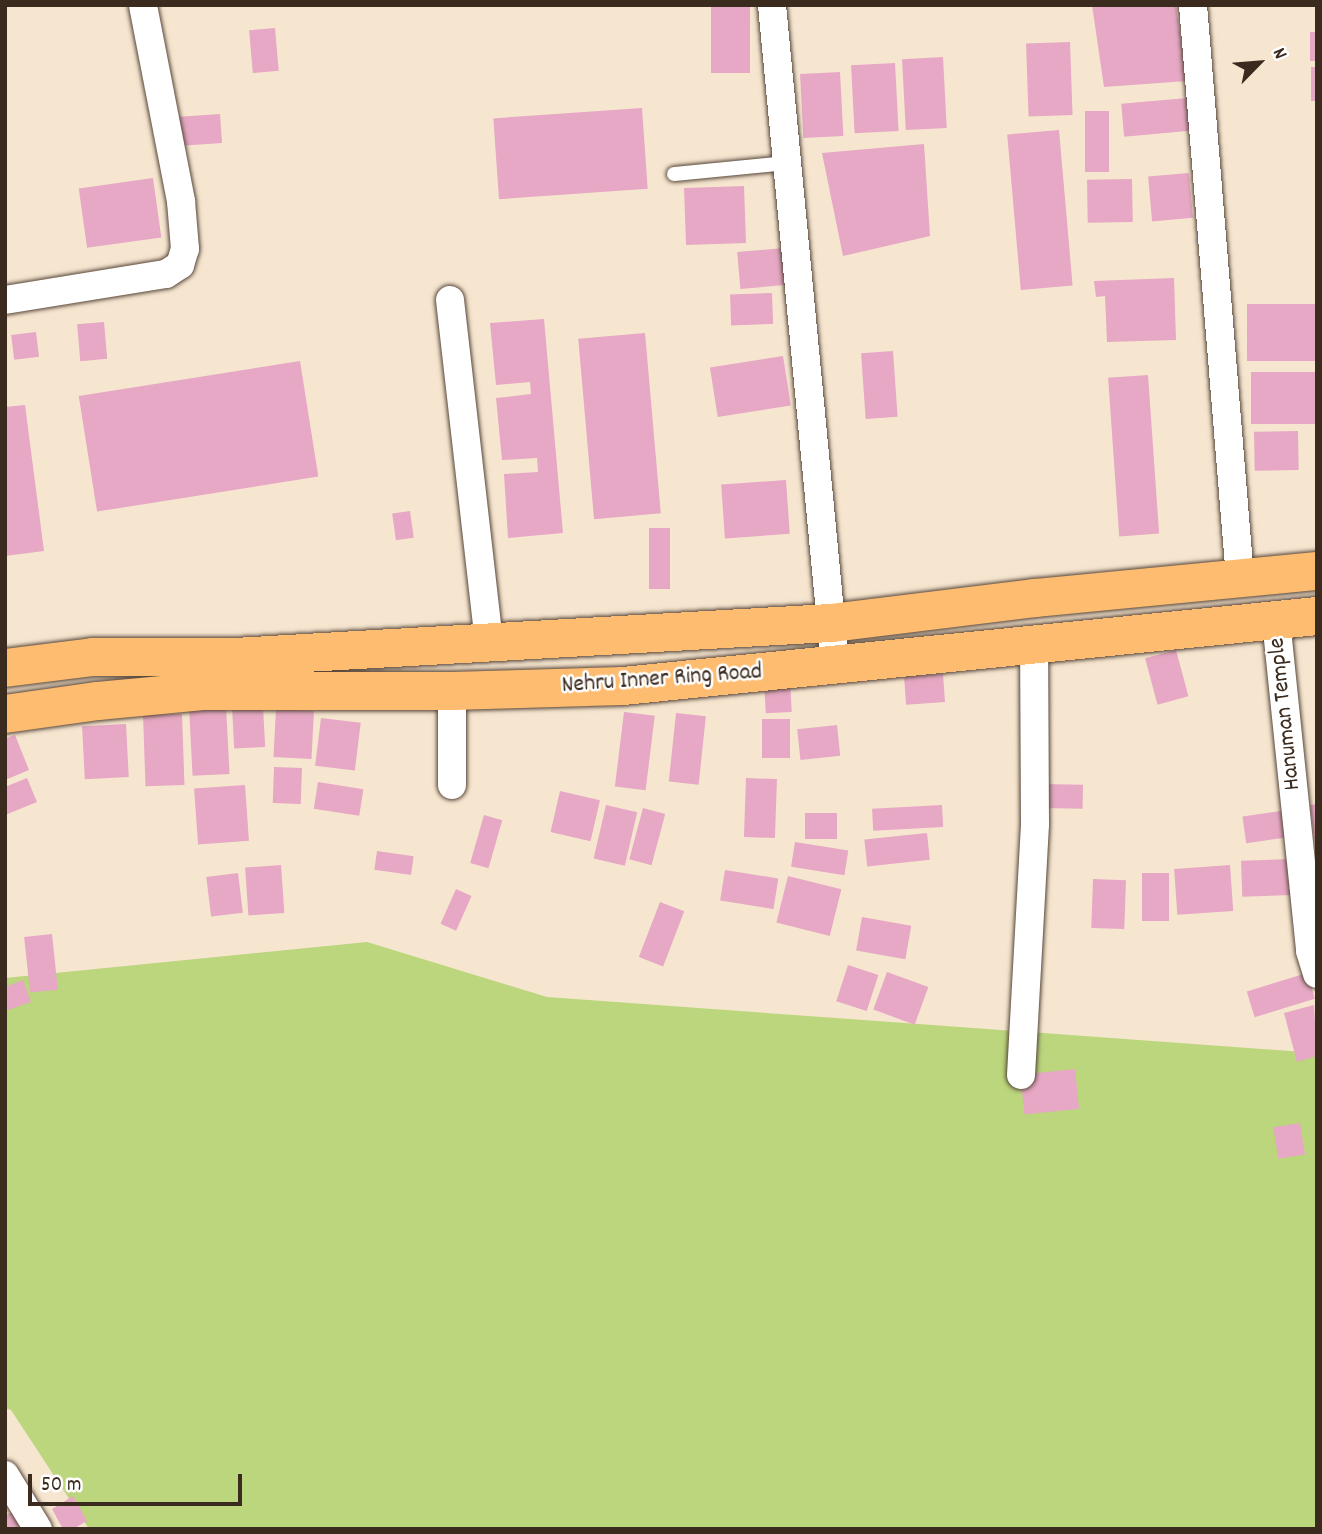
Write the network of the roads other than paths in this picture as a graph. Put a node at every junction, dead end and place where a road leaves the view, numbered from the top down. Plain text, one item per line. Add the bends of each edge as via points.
1 (143, 5) edge
2 (772, 5) edge
3 (1193, 5) edge
4 (787, 163) junction
5 (674, 174) dead end
6 (5, 300) edge
7 (450, 300) dead end
8 (1317, 571) edge
9 (1240, 578) junction
10 (1317, 616) edge
11 (1276, 621) junction
12 (831, 623) junction
13 (489, 644) junction
14 (1034, 644) junction
15 (835, 664) junction
16 (5, 668) edge
17 (452, 691) junction
18 (5, 714) edge
19 (452, 785) dead end
20 (1317, 974) edge
21 (1021, 1075) dead end
22 (5, 1475) edge
23 (38, 1529) edge

1 - 6 street via 181,201 185,249 180,265 166,274
2 - 4 street
3 - 9 street
4 - 5 lane
4 - 12 street
7 - 13 street
8 - 9 main road, Nehru Inner Ring Road
9 - 12 main road, Nehru Inner Ring Road
10 - 11 main road, Nehru Inner Ring Road
11 - 14 main road, Nehru Inner Ring Road
11 - 20 street, Hanuman Temple via 1310,951
12 - 13 main road, Nehru Inner Ring Road
12 - 15 street
13 - 16 main road, Nehru Inner Ring Road via 235,657 93,657
14 - 15 main road, Nehru Inner Ring Road
14 - 21 street via 1035,824
15 - 17 main road, Nehru Inner Ring Road via 623,686
17 - 18 main road, Nehru Inner Ring Road via 203,691
17 - 19 street
22 - 23 street

